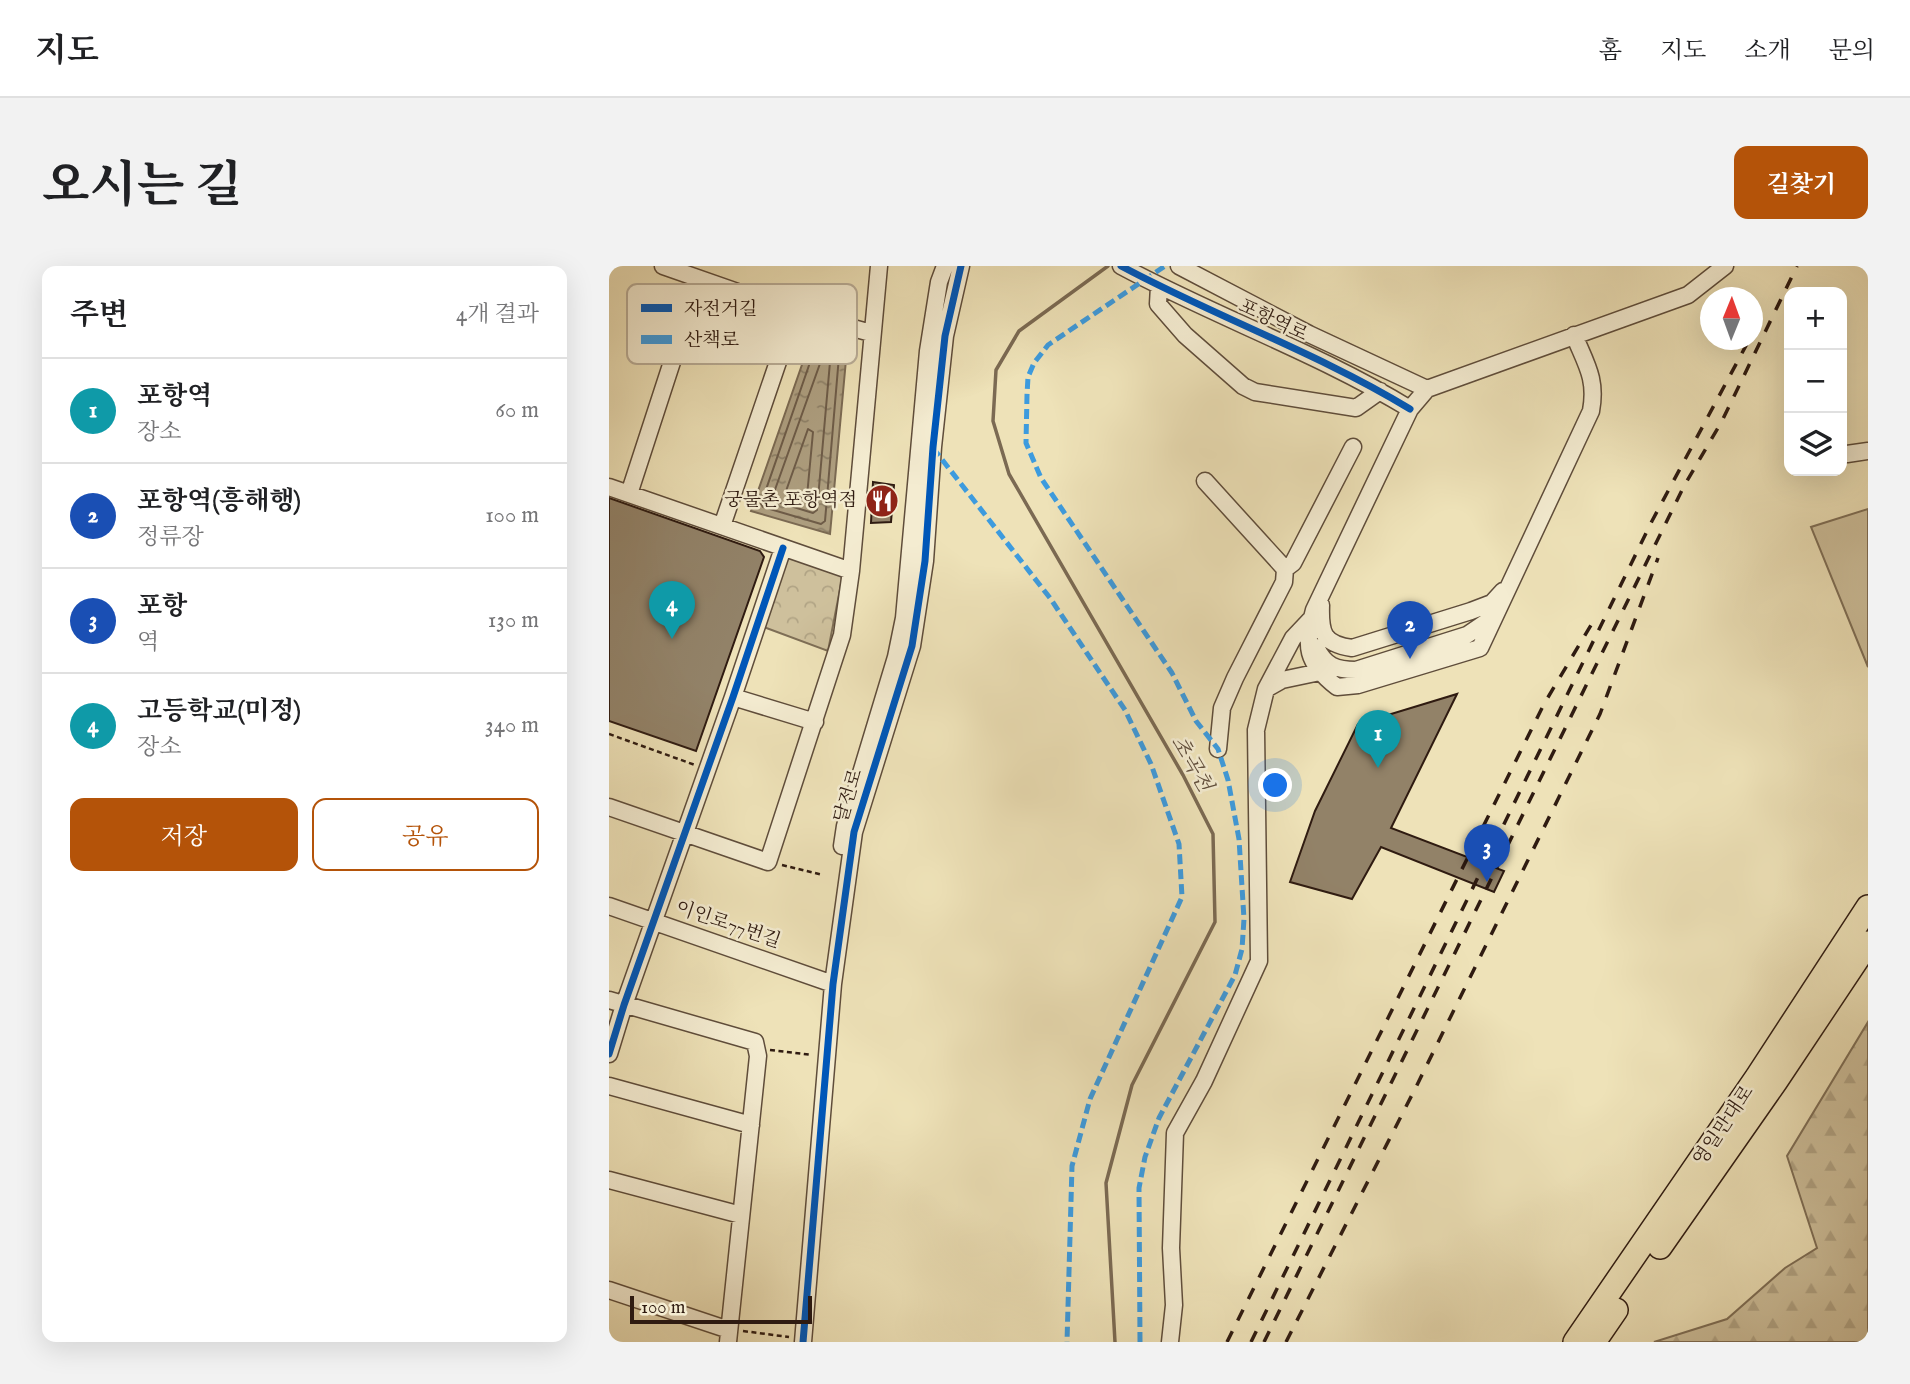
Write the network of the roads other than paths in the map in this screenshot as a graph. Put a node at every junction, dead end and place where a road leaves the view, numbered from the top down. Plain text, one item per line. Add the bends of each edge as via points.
1 (663, 266) edge
2 (879, 266) edge
3 (945, 266) edge
4 (961, 266) edge
5 (1121, 266) edge
6 (1725, 266) edge
7 (1181, 267) edge
8 (699, 279) junction
9 (697, 284) edge
10 (714, 284) edge
11 (1158, 286) junction
12 (857, 329) edge
13 (871, 333) junction
14 (1574, 335) junction
15 (671, 364) edge
16 (777, 364) edge
17 (1427, 389) junction
18 (1380, 391) junction
19 (1410, 409) junction
20 (1353, 447) dead end
21 (1868, 451) edge
22 (1847, 454) dead end
23 (1205, 481) dead end
24 (609, 487) edge
25 (629, 494) junction
26 (722, 526) junction
27 (783, 548) junction
28 (1285, 569) junction
29 (851, 571) junction
30 (1509, 584) junction
31 (1321, 593) junction
32 (1496, 615) junction
33 (1311, 621) junction
34 (1320, 672) junction
35 (1266, 689) junction
36 (733, 697) junction
37 (815, 722) junction
38 (1218, 749) dead end
39 (609, 807) edge
40 (684, 832) junction
41 (1868, 901) edge
42 (609, 906) edge
43 (653, 921) junction
44 (1865, 924) edge
45 (833, 984) junction
46 (616, 1003) edge
47 (609, 1054) edge
48 (609, 1086) edge
49 (751, 1125) junction
50 (609, 1180) edge
51 (741, 1215) junction
52 (609, 1290) edge
53 (729, 1336) edge
54 (796, 1340) edge
55 (1170, 1342) edge
56 (1575, 1342) edge
57 (1594, 1342) edge

1 - 8 street
2 - 13 street
3 - 45 street, 달전로 via 928,351 904,618 845,826 828,964
4 - 45 street, 달전로 via 945,335 925,561 912,646 854,832
5 - 11 street, 포항역로
6 - 14 street via 1688,295
7 - 17 street, 포항역로
8 - 9 street
8 - 10 street
11 - 18 street, 포항역로
11 - 18 street via 1158,304 1185,335 1255,392 1356,408
12 - 13 street
13 - 29 street
14 - 17 street
14 - 30 street via 1595,391 1591,411
15 - 25 street
16 - 26 street
17 - 19 street
18 - 19 street, 포항역로
19 - 31 street
20 - 28 street via 1293,563
21 - 22 street
23 - 28 street
24 - 25 street
25 - 26 street
26 - 27 street
27 - 29 street
27 - 36 street
28 - 38 street via 1284,582 1222,708
29 - 37 street via 842,635
30 - 31 street via 1492,603 1352,648 1326,638 1320,624
30 - 32 street
31 - 33 street
32 - 33 street via 1467,635 1356,670 1338,670 1323,662 1314,644
32 - 34 street via 1480,648 1358,685 1337,687
33 - 34 street via 1309,653
33 - 35 street via 1293,638
34 - 35 street via 1282,680
35 - 55 street via 1256,730 1259,961 1175,1133
36 - 37 street
36 - 40 street
37 - 40 street via 768,862
39 - 40 street
40 - 43 street
41 - 44 highway
42 - 43 street, 이인로77번길
43 - 45 street, 이인로77번길
43 - 46 street
44 - 56 highway, 영일만대로
44 - 57 highway, 영일만대로 via 1776,1082
45 - 54 street, 달전로
46 - 47 street
46 - 49 street via 755,1042 758,1056
48 - 49 street
49 - 51 street
50 - 51 street
51 - 53 street
52 - 53 street

